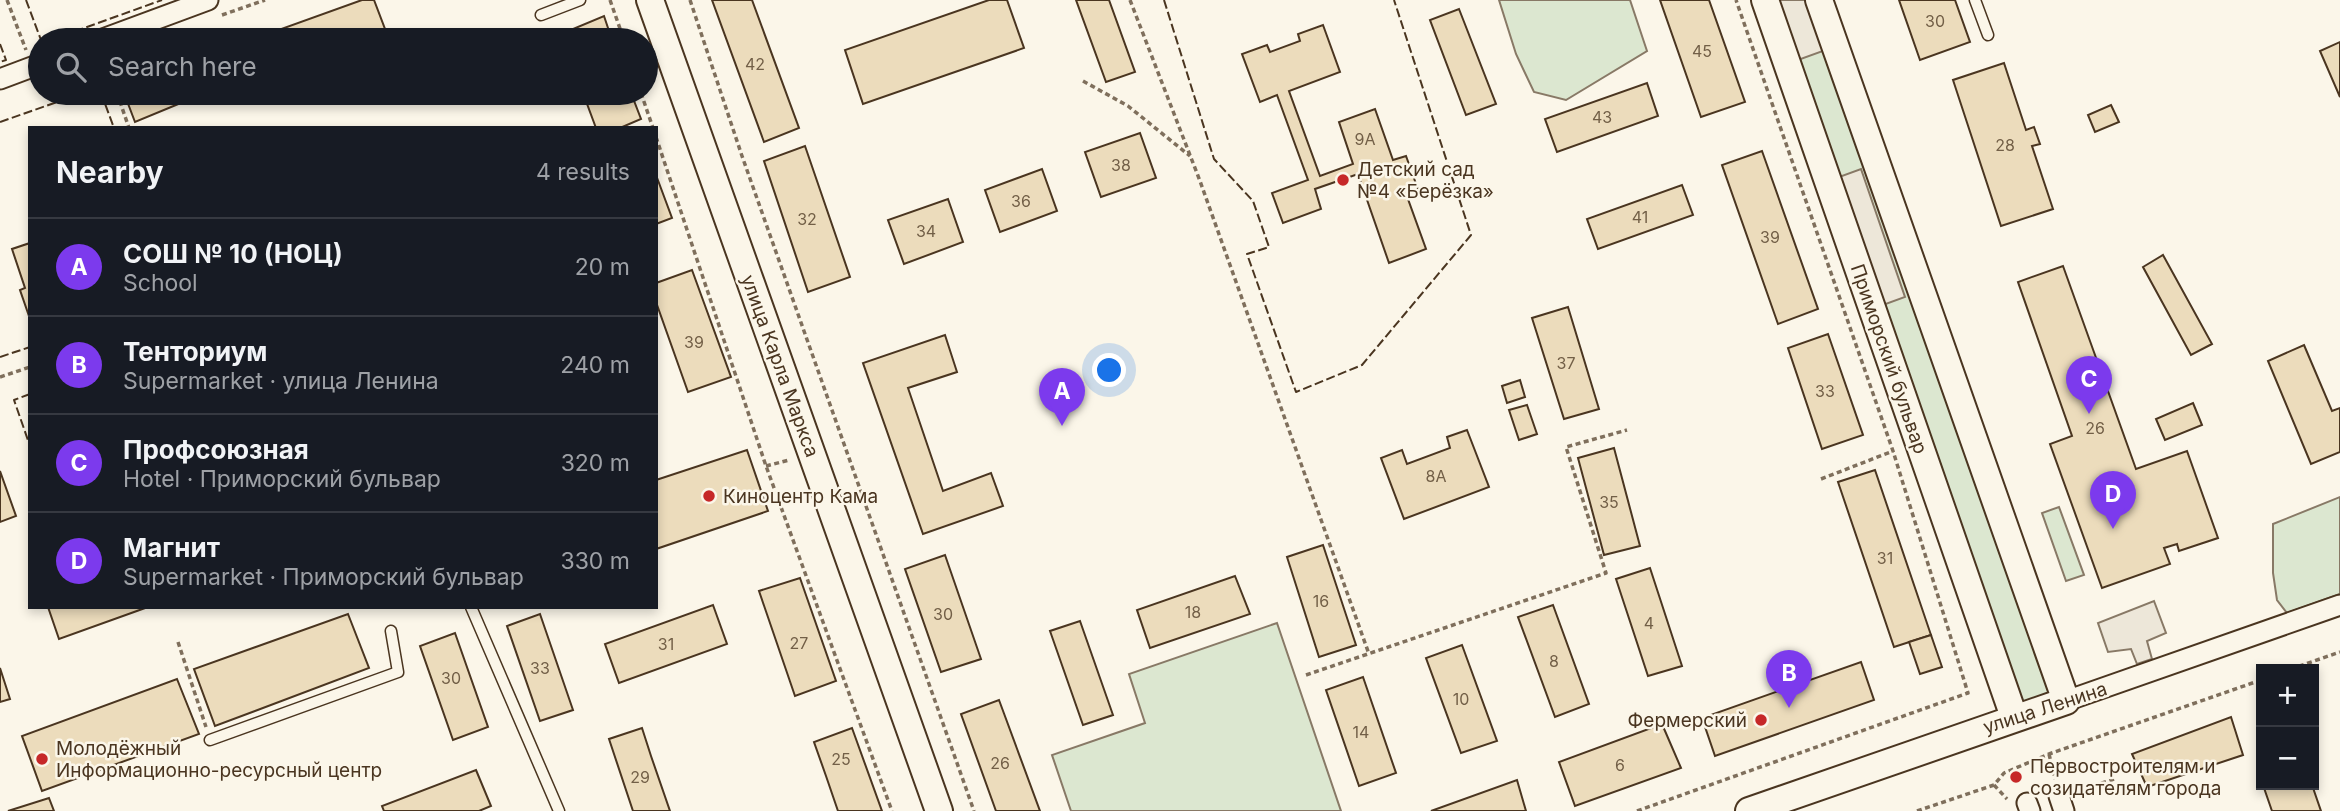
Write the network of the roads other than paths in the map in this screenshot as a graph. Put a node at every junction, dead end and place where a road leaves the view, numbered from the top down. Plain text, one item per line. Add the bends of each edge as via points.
1 (208, 0) edge
2 (580, 0) edge
3 (650, 0) edge
4 (1765, 0) edge
5 (1819, 0) edge
6 (1975, 0) edge
7 (541, 15) dead end
8 (132, 28) edge
9 (1988, 35) dead end
10 (28, 68) edge
11 (0, 79) edge
12 (2340, 605) edge
13 (472, 609) edge
14 (391, 631) dead end
15 (2066, 701) junction
16 (2014, 717) junction
17 (210, 740) road end
18 (559, 811) edge
19 (939, 811) edge
20 (1749, 811) edge

1 - 8 street
2 - 7 lane
3 - 19 street, улица Карла Маркса
4 - 16 street, Приморский бульвар
5 - 15 street
6 - 9 lane
10 - 11 street
12 - 15 street, улица Ленина
13 - 18 lane
14 - 17 lane via 398,672
15 - 16 street, улица Ленина
16 - 20 street, улица Ленина

